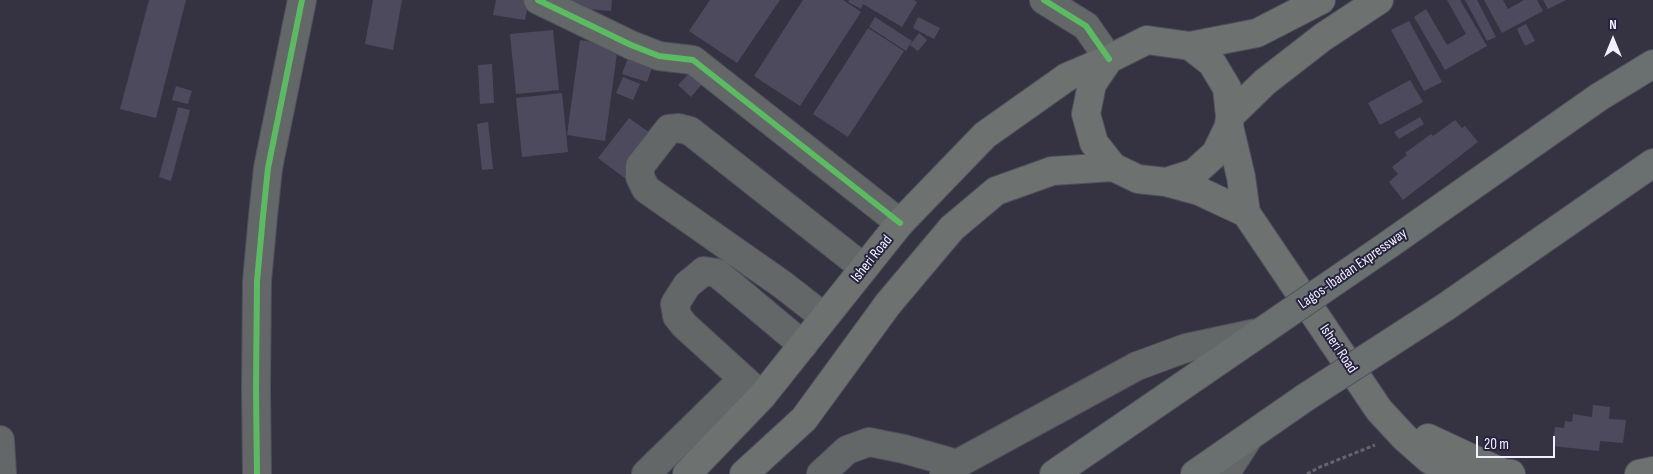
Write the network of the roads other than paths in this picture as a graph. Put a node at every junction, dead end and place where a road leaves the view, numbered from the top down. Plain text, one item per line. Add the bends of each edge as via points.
1 (302, 0) edge
2 (538, 0) edge
3 (1044, 0) edge
4 (1321, 0) edge
5 (1379, 0) edge
6 (1190, 46) junction
7 (1109, 59) junction
8 (1653, 64) edge
9 (1229, 121) junction
10 (1653, 163) edge
11 (1114, 167) junction
12 (1166, 182) junction
13 (1246, 213) junction
14 (900, 224) junction
15 (864, 268) junction
16 (824, 317) junction
17 (1261, 332) junction
18 (803, 345) junction
19 (752, 387) junction
20 (1379, 410) junction
21 (1249, 437) junction
22 (0, 440) edge
23 (950, 469) edge
24 (1653, 471) edge
25 (2, 474) edge
26 (258, 474) edge
27 (646, 474) edge
28 (687, 474) edge
29 (744, 474) edge
30 (821, 474) edge
31 (1054, 474) edge
32 (1195, 474) edge
33 (1224, 474) edge
34 (1458, 474) edge
35 (1512, 474) edge
36 (1639, 474) edge

1 - 26 street via 268,168 264,206 258,281
2 - 14 street via 659,56 693,60
3 - 7 street via 1086,26
4 - 6 main road via 1257,33
5 - 9 main road via 1272,76
6 - 7 main road, Isheri Road via 1148,40
6 - 9 main road, Isheri Road via 1212,63 1227,88
7 - 11 main road, Isheri Road via 1092,84 1086,114 1094,143
7 - 14 main road, Isheri Road via 1067,77 985,135
8 - 17 highway, Lagos-Ibadan Expressway, bridge via 1598,98
9 - 12 main road, Isheri Road via 1216,153 1194,173
9 - 13 main road, Isheri Road
10 - 21 highway, bridge via 1444,308
11 - 12 main road, Isheri Road via 1138,179
11 - 29 main road via 1052,171 996,191 952,228 888,304 804,419
12 - 13 main road, Isheri Road via 1199,191
13 - 20 main road, Isheri Road
14 - 15 main road, Isheri Road
15 - 16 main road, Isheri Road
15 - 16 street via 690,131 669,129 640,166 640,177 646,190
16 - 18 main road, Isheri Road
17 - 23 street via 1186,348 1137,366
17 - 31 highway, Lagos-Ibadan Expressway
18 - 19 main road, Isheri Road
18 - 19 street via 717,273 704,271 687,285 675,304 677,316
19 - 27 street
19 - 28 main road, Isheri Road
20 - 34 main road, Isheri Road via 1430,460
20 - 35 main road, Isheri Road via 1446,447
21 - 32 highway
21 - 33 street
22 - 25 street
23 - 30 street via 904,449 868,442 847,450
24 - 36 main road

